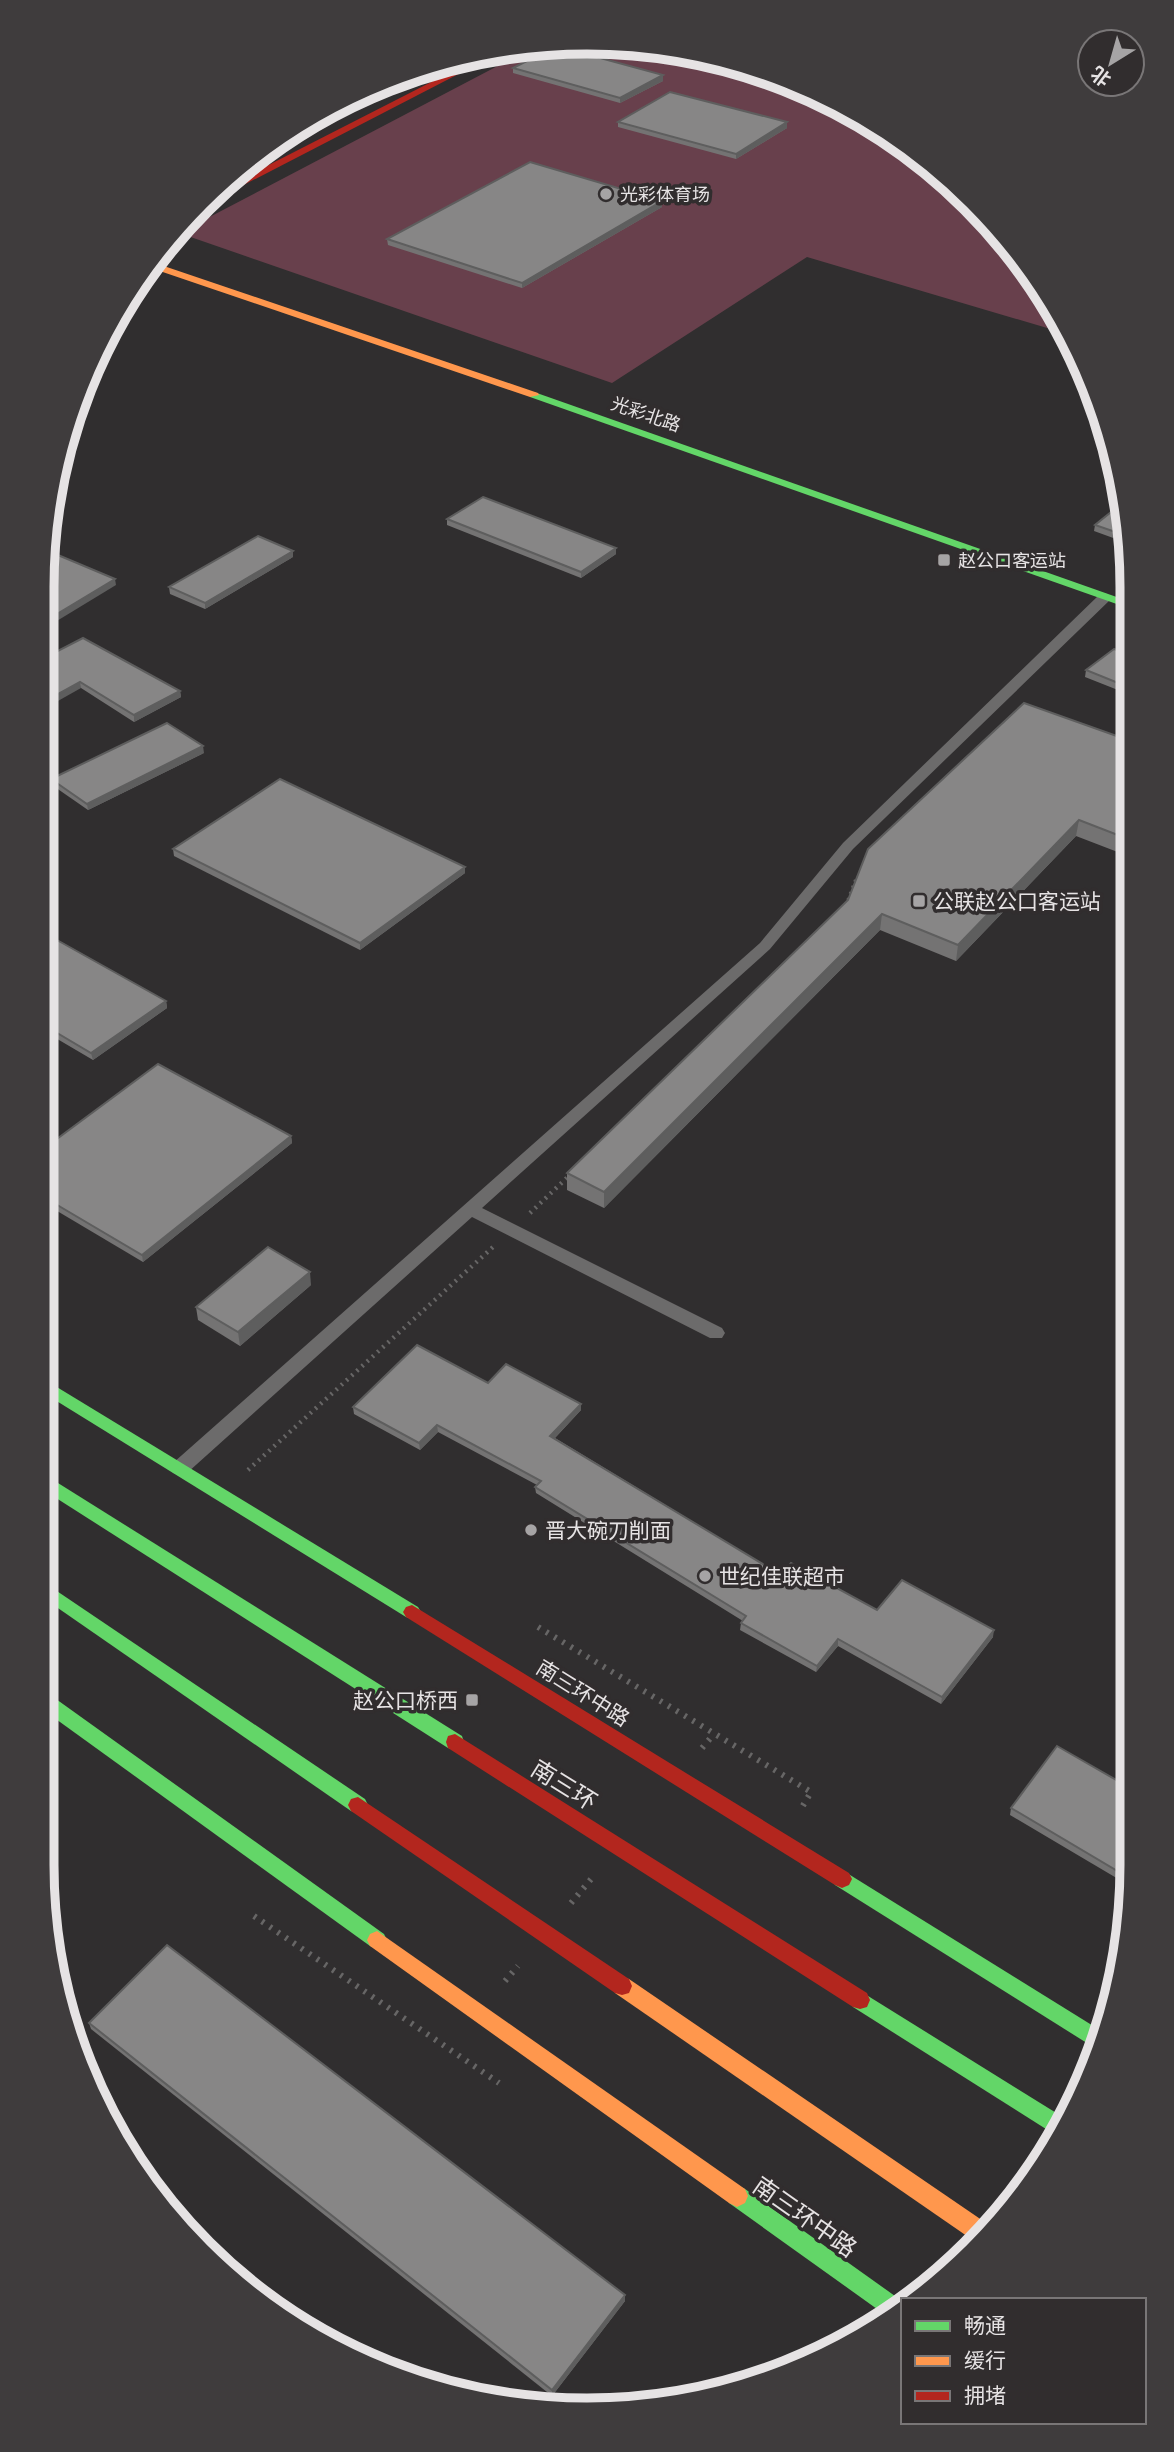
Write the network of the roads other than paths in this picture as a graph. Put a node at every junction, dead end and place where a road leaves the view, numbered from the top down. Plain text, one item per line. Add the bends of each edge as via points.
1 (466, 68) edge
2 (237, 185) edge
3 (160, 268) edge
4 (1105, 597) junction
5 (1120, 602) edge
6 (470, 1209) junction
7 (716, 1333) dead end
8 (54, 1391) edge
9 (180, 1468) junction
10 (54, 1488) edge
11 (54, 1596) edge
12 (54, 1708) edge
13 (1091, 2035) edge
14 (1052, 2123) edge
15 (976, 2229) edge
16 (889, 2304) edge

1 - 2 main road
3 - 4 main road, 光彩北路
4 - 5 main road, 光彩北路
4 - 6 lane via 848,846 765,946
6 - 7 lane
6 - 9 lane
8 - 9 main road, 南三环中路
9 - 13 main road, 南三环中路
10 - 14 main road, 南三环
11 - 15 main road
12 - 16 main road, 南三环中路

